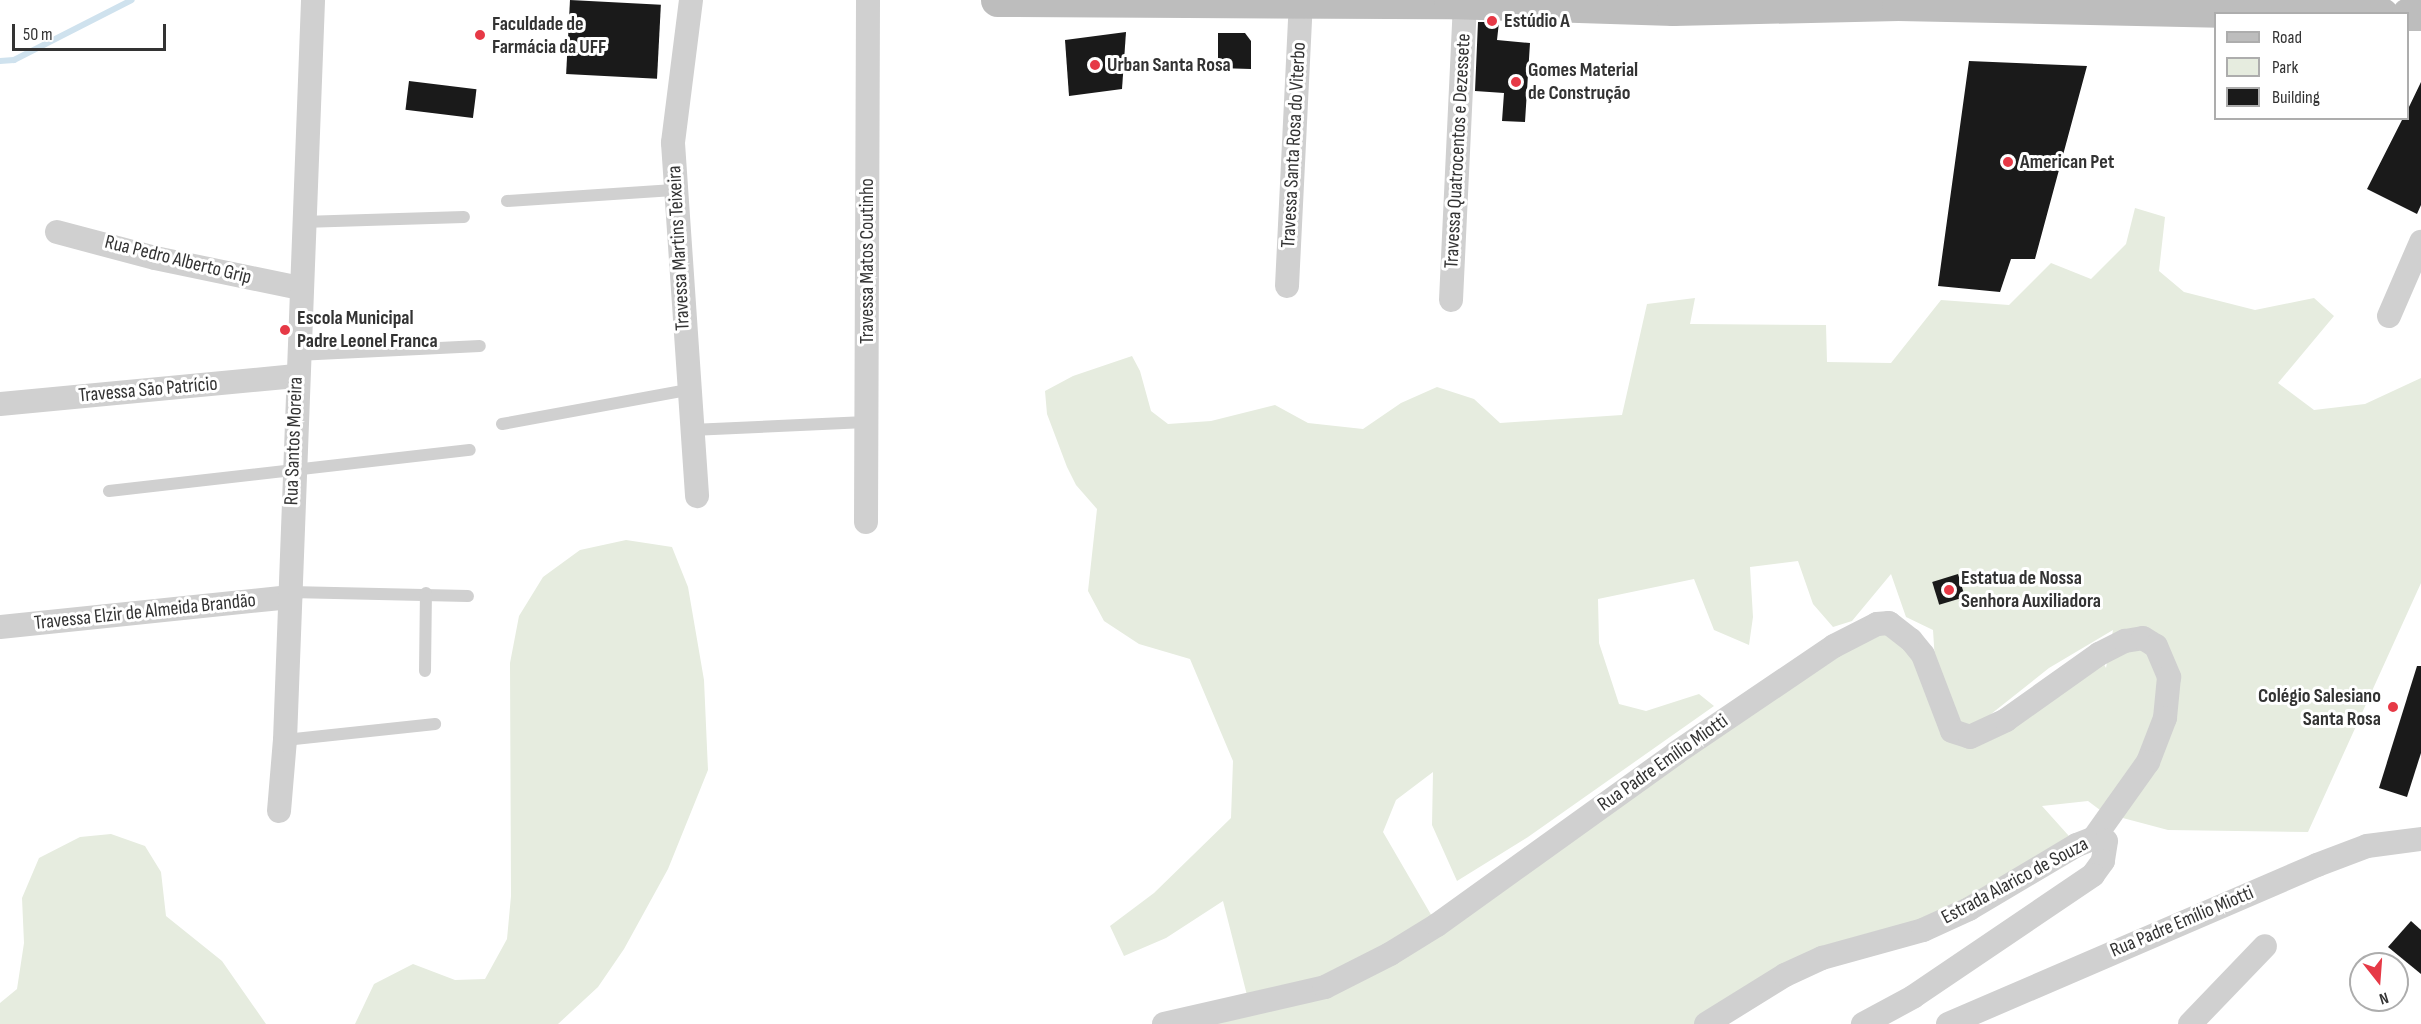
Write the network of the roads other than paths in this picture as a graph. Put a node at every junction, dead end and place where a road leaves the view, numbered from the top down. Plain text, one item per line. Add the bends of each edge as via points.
1 (313, 0) edge
2 (692, 0) edge
3 (868, 0) edge
4 (1009, 0) edge
5 (1455, 2) edge
6 (1898, 2) edge
7 (1301, 3) junction
8 (1771, 4) edge
9 (2156, 4) edge
10 (2200, 5) edge
11 (2342, 12) edge
12 (674, 190) junction
13 (507, 201) dead end
14 (464, 217) dead end
15 (303, 222) junction
16 (57, 232) dead end
17 (2421, 242) edge
18 (1287, 286) dead end
19 (300, 288) junction
20 (1451, 300) dead end
21 (2389, 316) dead end
22 (480, 346) dead end
23 (297, 365) junction
24 (688, 390) junction
25 (0, 404) edge
26 (866, 422) junction
27 (502, 424) dead end
28 (690, 430) junction
29 (470, 450) dead end
30 (293, 467) junction
31 (109, 491) dead end
32 (697, 496) dead end
33 (866, 522) dead end
34 (426, 593) junction
35 (290, 595) junction
36 (468, 596) dead end
37 (0, 627) edge
38 (425, 671) dead end
39 (435, 724) dead end
40 (285, 740) junction
41 (279, 811) dead end
42 (2094, 838) junction
43 (2421, 839) edge
44 (2265, 946) dead end
45 (1164, 1024) edge
46 (1706, 1024) edge
47 (1863, 1024) edge
48 (1948, 1024) edge
49 (2190, 1024) edge

1 - 15 street, Rua Santos Moreira
2 - 12 street, Travessa Martins Teixeira via 675,104
3 - 26 street, Travessa Matos Coutinho
4 - 7 main road
5 - 7 main road
5 - 8 main road
5 - 20 street, Travessa Quatrocentos e Dezessete
6 - 8 main road
6 - 9 main road
7 - 18 street, Travessa Santa Rosa do Viterbo
9 - 10 main road
10 - 11 main road
12 - 13 lane
12 - 24 street, Travessa Martins Teixeira
14 - 15 lane
15 - 19 street, Rua Santos Moreira
16 - 19 street, Rua Pedro Alberto Grip via 155,258
17 - 21 street
19 - 23 street, Rua Santos Moreira
22 - 23 lane
23 - 25 street, Travessa São Patrício
23 - 30 street, Rua Santos Moreira
24 - 27 lane
24 - 28 street, Travessa Martins Teixeira
26 - 28 lane
26 - 33 street, Travessa Matos Coutinho
28 - 32 street, Travessa Martins Teixeira
29 - 30 lane
30 - 31 lane
30 - 35 street, Rua Santos Moreira
34 - 35 lane
34 - 36 lane
34 - 38 lane
35 - 37 street, Travessa Elzir de Almeida Brandão
35 - 40 street, Rua Santos Moreira
39 - 40 lane
40 - 41 street, Rua Santos Moreira
42 - 45 street, Rua Padre Emílio Miotti via 2148,762 2165,718 2169,676 2164,658 2143,638 2125,641 2099,654 2006,720 1970,737 1948,726 1923,655 1911,639 1889,623 1866,628 1676,753 1437,925 1390,954 1325,987
42 - 46 street, Estrada Alarico de Souza via 1970,909 1923,930 1822,958 1785,975
42 - 47 street, Estrada Alarico de Souza via 2106,841 2106,850 2093,875 1913,997
43 - 48 street, Rua Padre Emílio Miotti via 2367,846 2317,865
44 - 49 street

